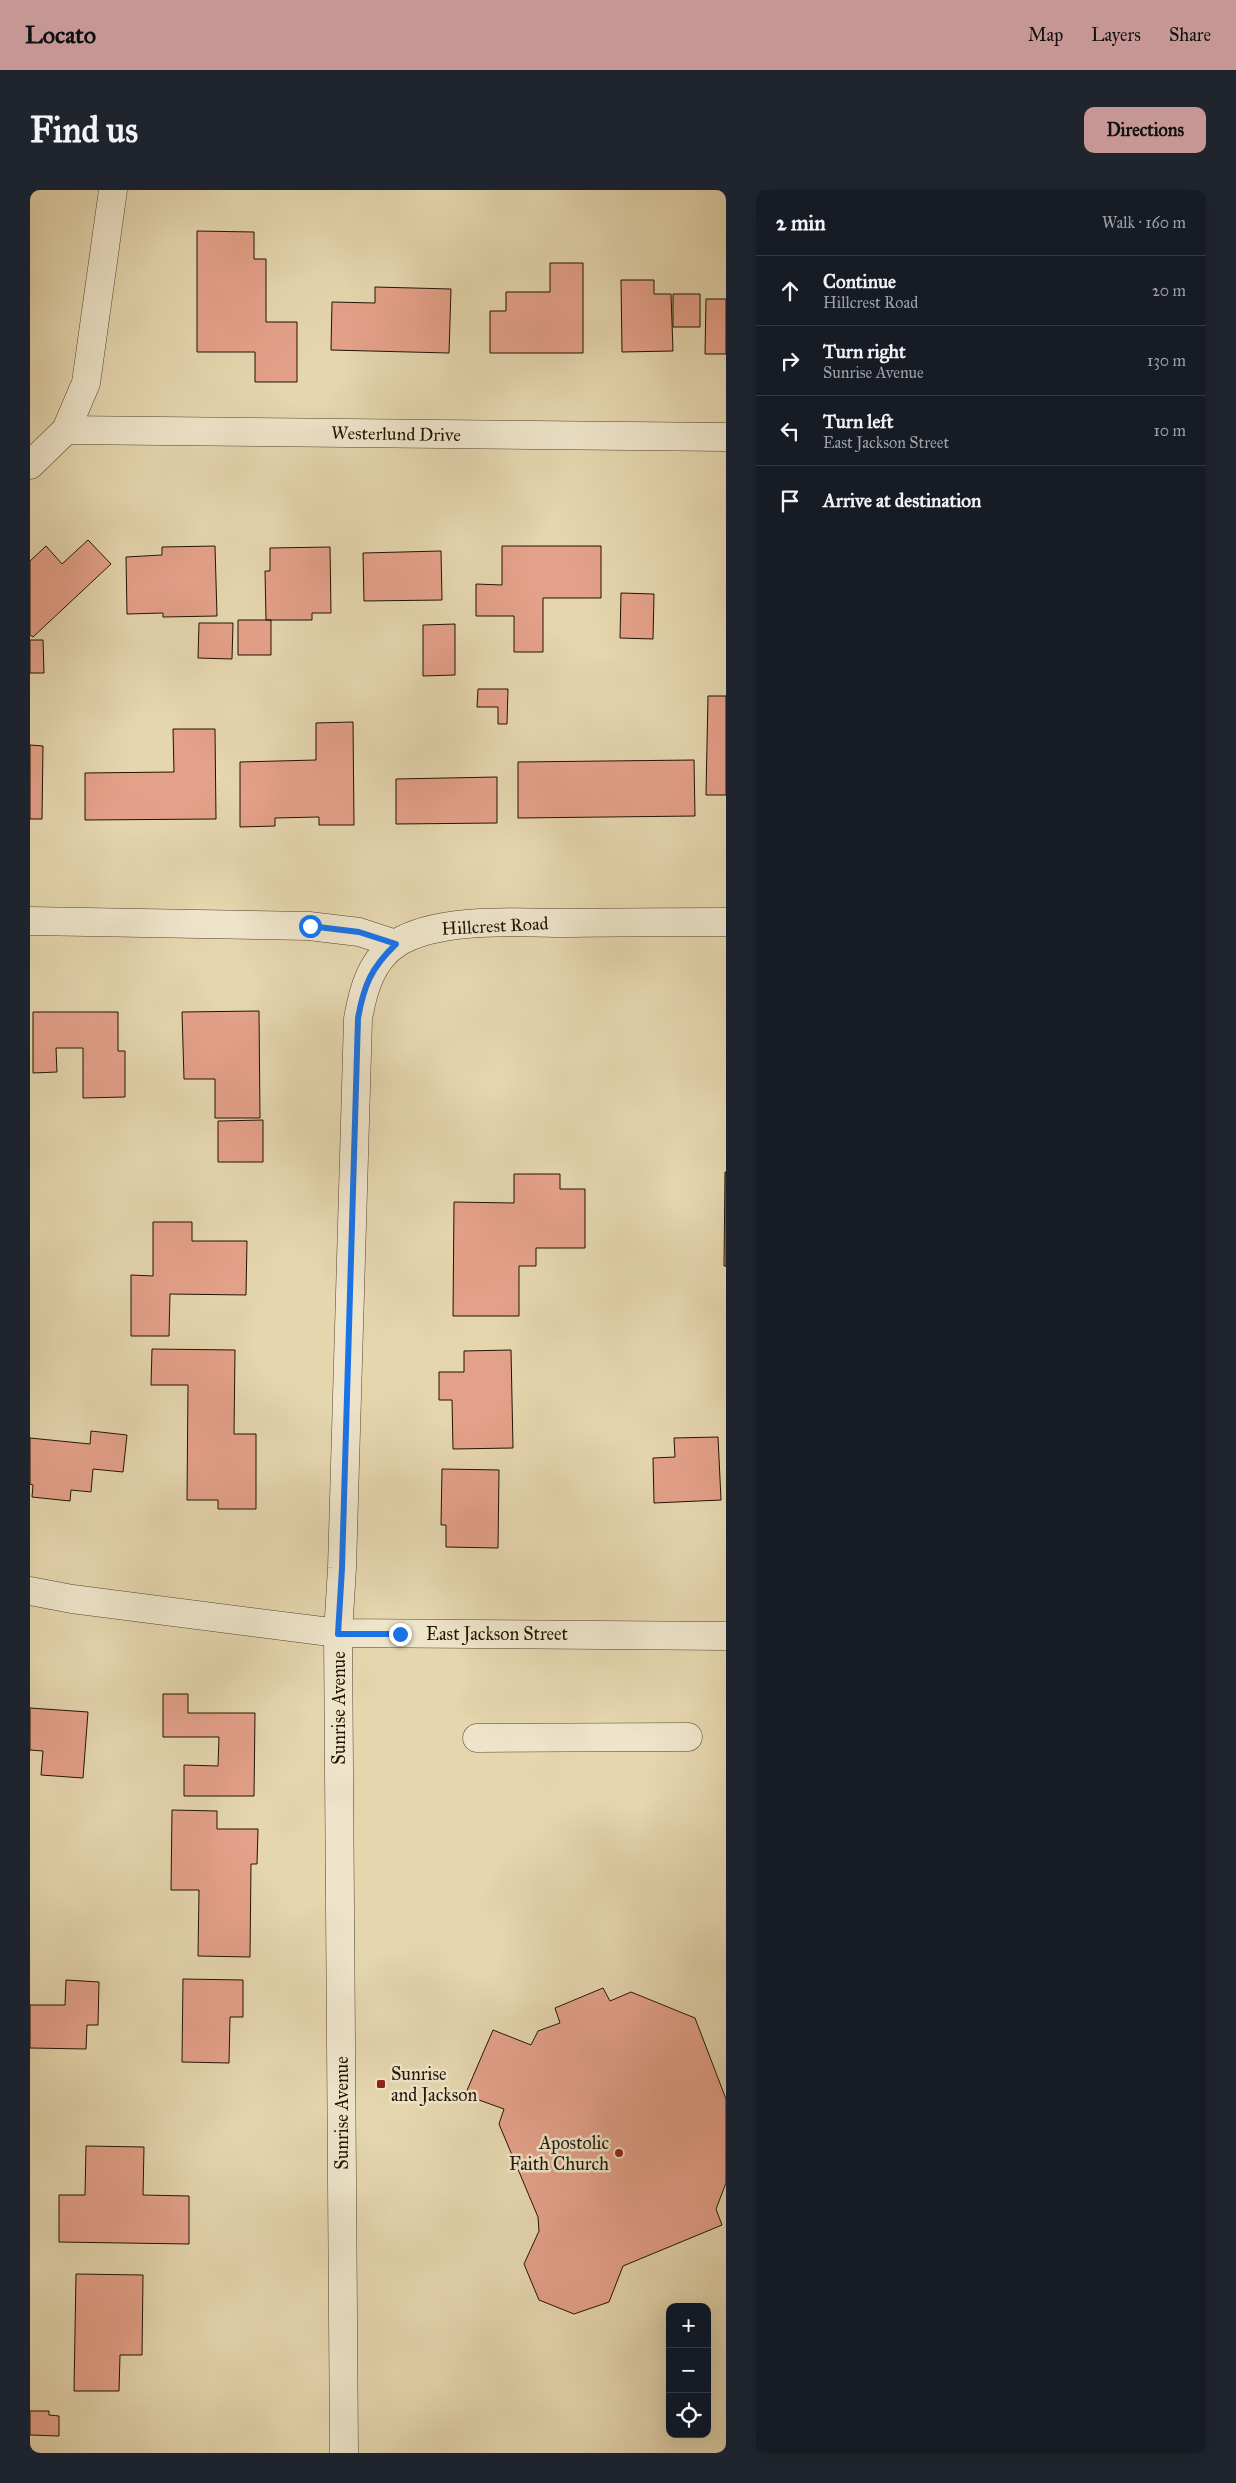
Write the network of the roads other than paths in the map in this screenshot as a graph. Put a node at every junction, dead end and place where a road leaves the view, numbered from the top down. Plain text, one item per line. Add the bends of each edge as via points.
1 (113, 190) edge
2 (66, 430) junction
3 (726, 437) edge
4 (30, 465) edge
5 (30, 921) edge
6 (726, 922) edge
7 (396, 944) junction
8 (30, 1591) edge
9 (338, 1634) junction
10 (726, 1636) edge
11 (688, 1737) dead end
12 (477, 1738) dead end
13 (344, 2453) edge

1 - 2 street via 86,383
2 - 3 street, Westerlund Drive
2 - 4 street
5 - 7 street via 310,926 359,932
6 - 7 street, Hillcrest Road via 467,924 413,935
7 - 9 street, Sunrise Avenue via 378,961 369,977 358,1018
8 - 9 street, East Jackson Street
9 - 10 street, East Jackson Street
9 - 13 street, Sunrise Avenue
11 - 12 street

